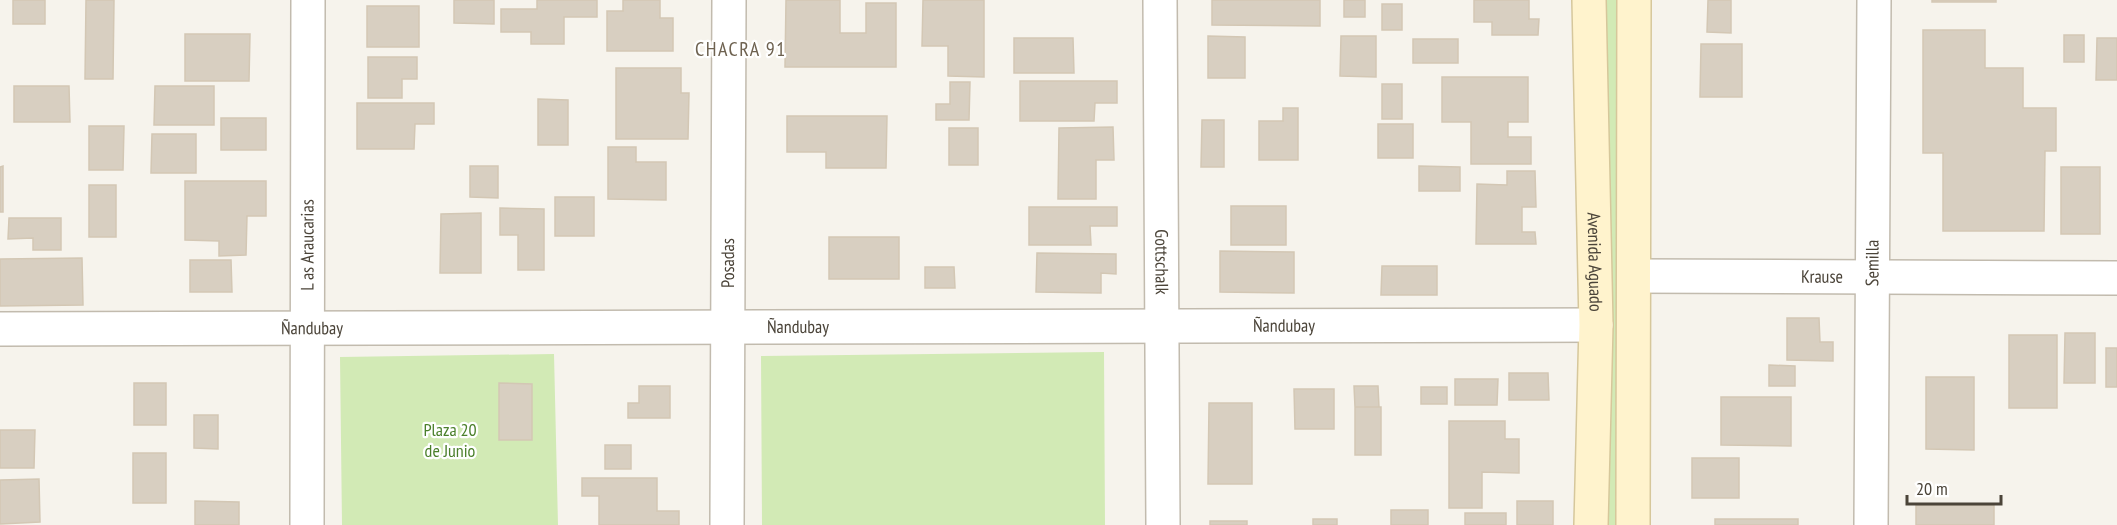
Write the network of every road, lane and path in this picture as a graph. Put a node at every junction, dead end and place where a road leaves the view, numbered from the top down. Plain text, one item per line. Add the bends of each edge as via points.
1 (308, 0) edge
2 (729, 0) edge
3 (1160, 0) edge
4 (1589, 0) edge
5 (1634, 0) edge
6 (1874, 0) edge
7 (1634, 276) junction
8 (1873, 277) junction
9 (2117, 278) edge
10 (1596, 325) junction
11 (1161, 326) junction
12 (307, 327) junction
13 (728, 327) junction
14 (0, 329) edge
15 (307, 525) edge
16 (727, 525) edge
17 (1163, 525) edge
18 (1591, 525) edge
19 (1633, 525) edge
20 (1871, 525) edge

1 - 12 street, L as Araucarias
2 - 13 street, Posadas
3 - 11 street, Gottschalk
4 - 10 main road, Avenida Aguado
5 - 7 main road, Avenida Aguado
6 - 8 street, Semilla
7 - 8 street, Krause
7 - 19 main road, Avenida Aguado
8 - 9 street, Krause
8 - 20 street, Semilla
10 - 11 street, Ñandubay
10 - 18 main road, Avenida Aguado
11 - 13 street, Ñandubay
11 - 17 street, Gottschalk
12 - 13 street, Ñandubay
12 - 14 street, Ñandubay
12 - 15 street, L as Araucarias
13 - 16 street, Posadas

